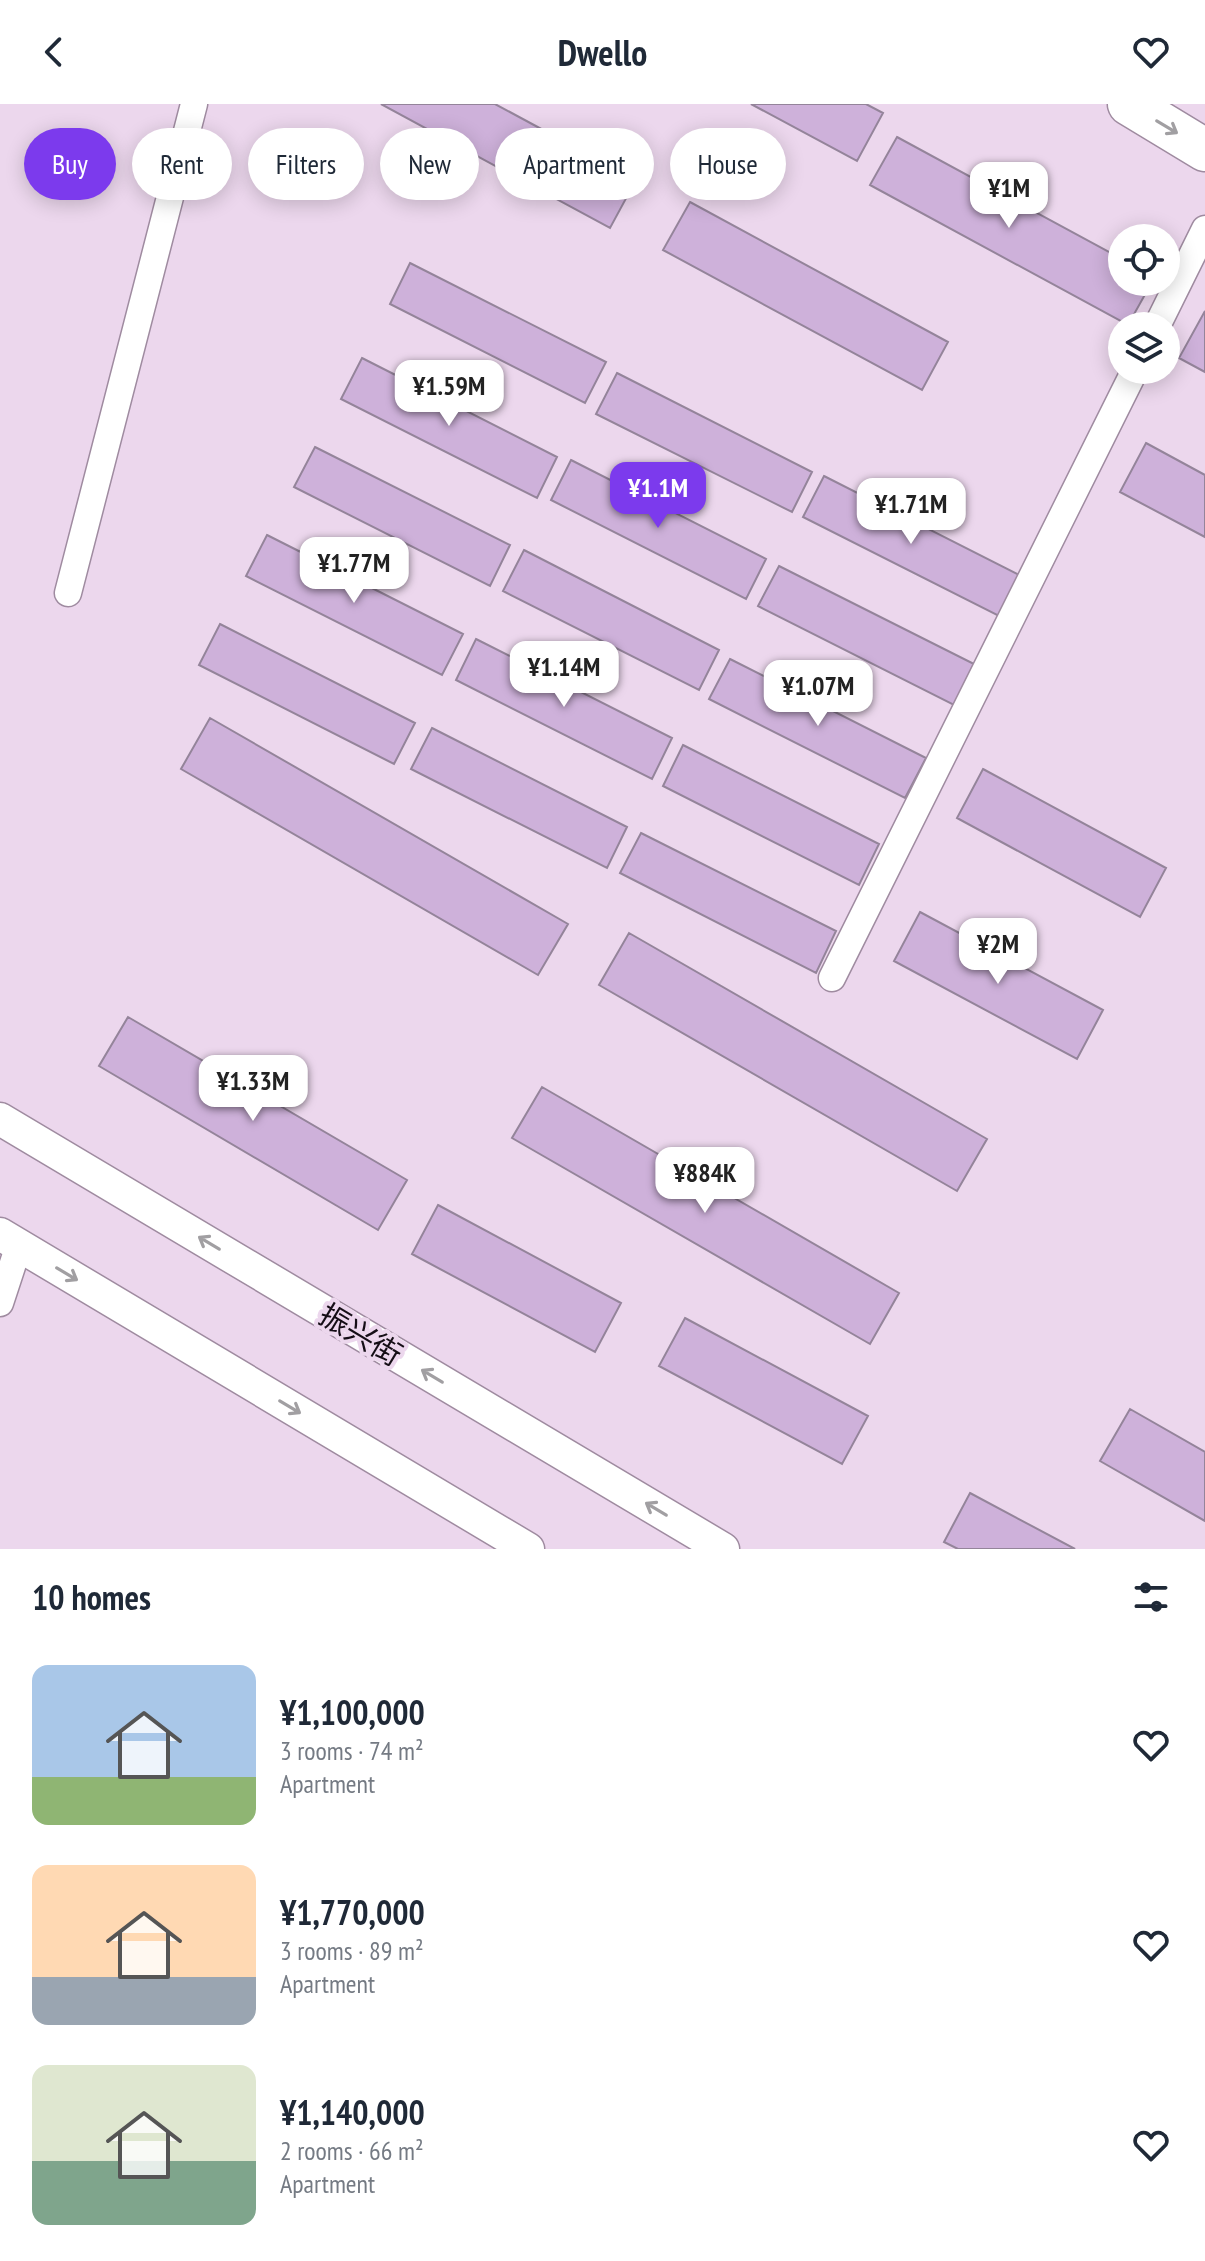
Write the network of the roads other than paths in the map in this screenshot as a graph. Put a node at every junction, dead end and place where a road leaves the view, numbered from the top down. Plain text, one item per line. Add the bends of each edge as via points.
1 (194, 104) edge
2 (1129, 104) edge
3 (1205, 150) edge
4 (1205, 229) edge
5 (1164, 312) edge
6 (1128, 384) edge
7 (68, 593) dead end
8 (832, 978) dead end
9 (0, 1119) edge
10 (9, 1240) edge
11 (0, 1303) edge
12 (528, 1549) edge
13 (723, 1549) edge

1 - 7 street
2 -> 3 highway
4 - 5 street
6 - 8 street
13 -> 9 street, 振兴街
10 - 11 street
10 -> 12 street

